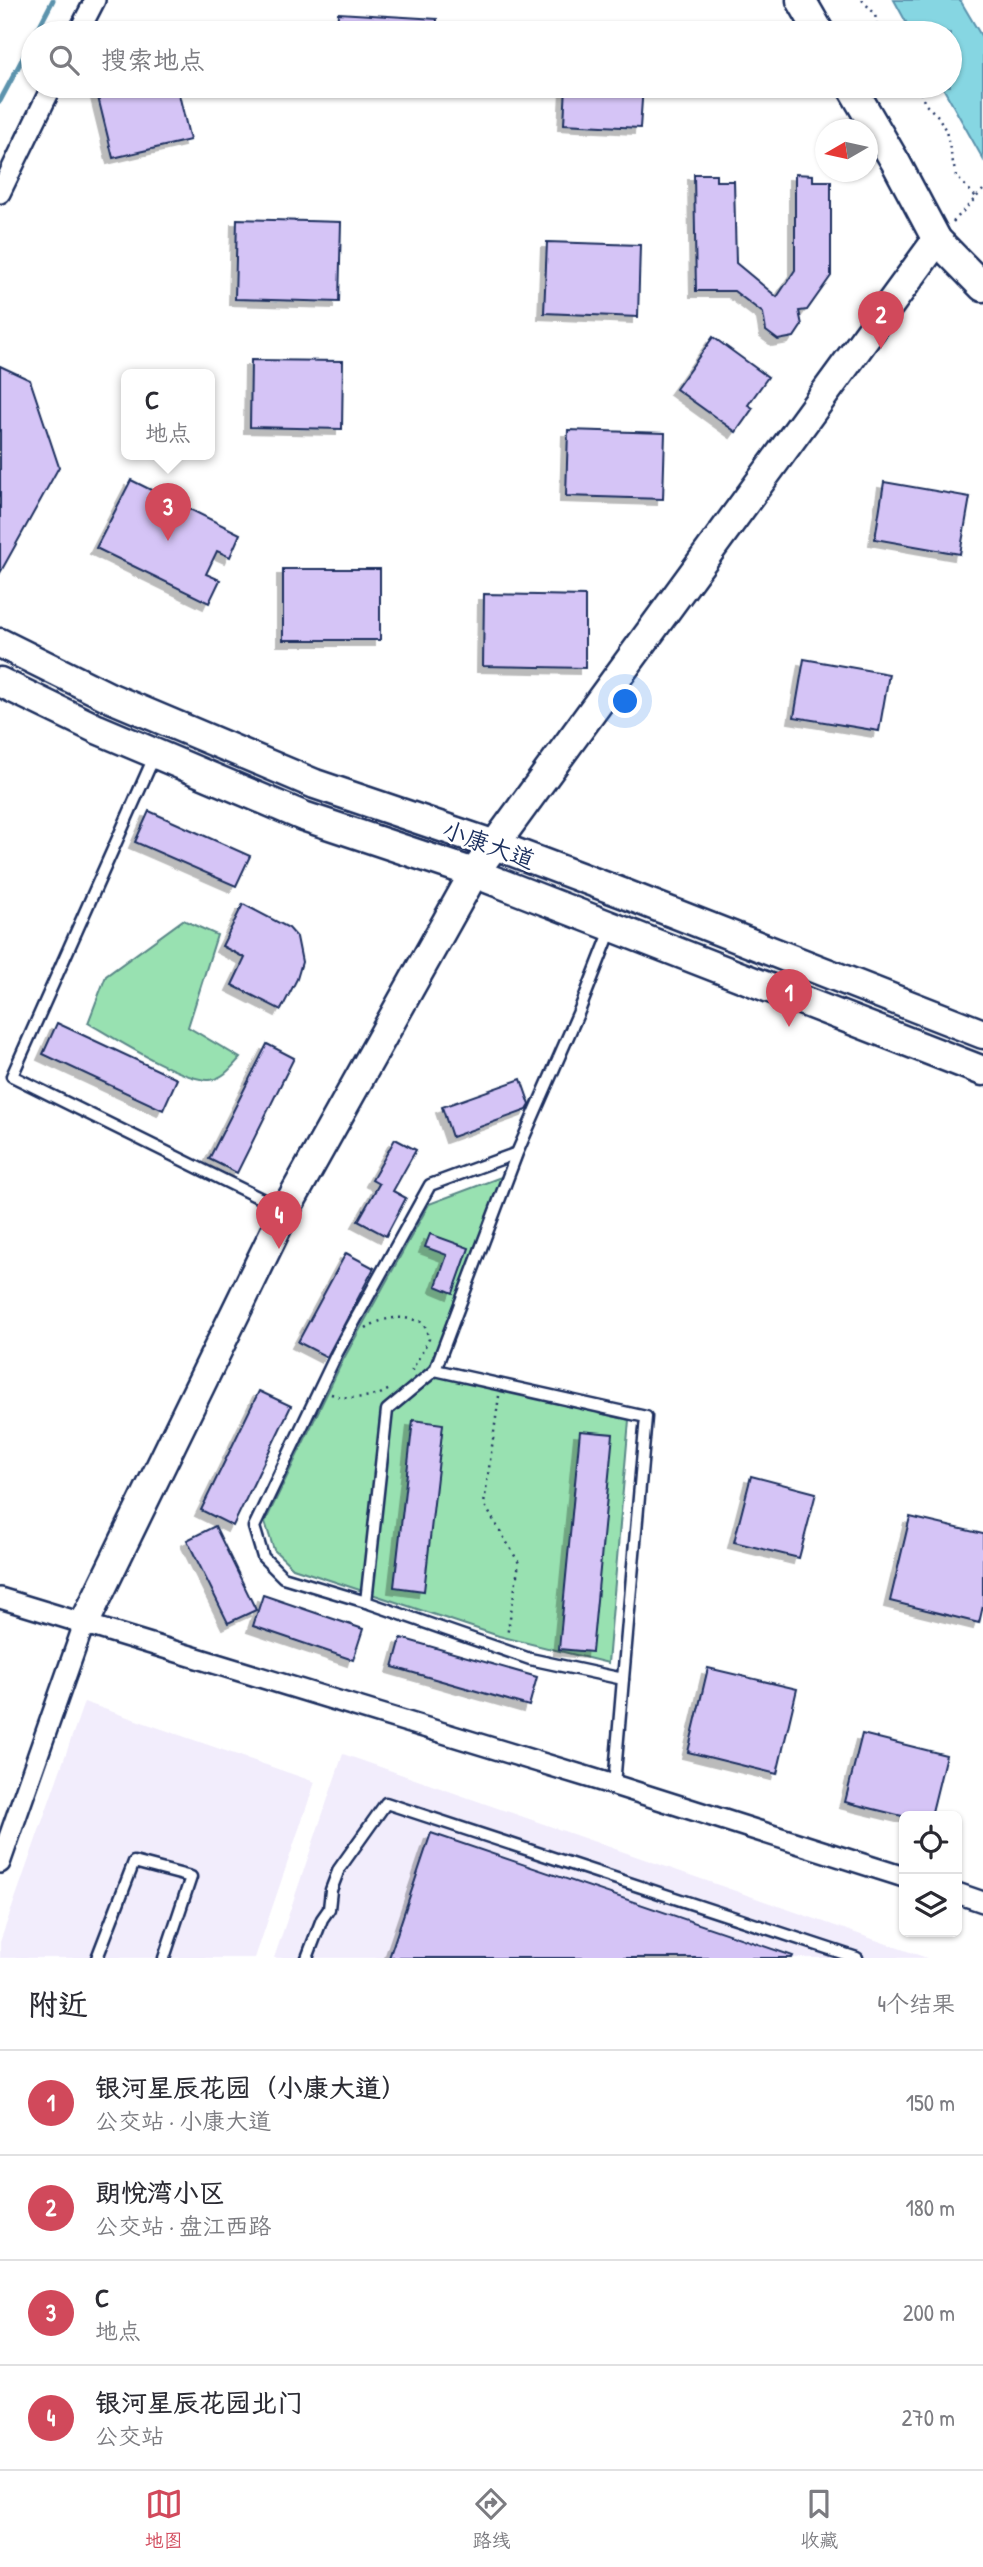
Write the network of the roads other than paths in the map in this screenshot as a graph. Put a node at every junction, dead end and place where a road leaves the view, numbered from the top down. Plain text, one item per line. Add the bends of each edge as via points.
1 (95, 0) edge
2 (800, 0) edge
3 (85, 21) edge
4 (813, 21) edge
5 (46, 98) edge
6 (858, 98) edge
7 (0, 193) edge
8 (937, 240) junction
9 (983, 287) edge
10 (0, 643) edge
11 (0, 682) edge
12 (155, 754) junction
13 (495, 845) junction
14 (474, 873) junction
15 (613, 926) junction
16 (983, 1034) edge
17 (983, 1071) edge
18 (517, 1153) junction
19 (285, 1211) junction
20 (435, 1370) junction
21 (0, 1598) edge
22 (366, 1602) junction
23 (84, 1624) junction
24 (623, 1679) junction
25 (614, 1785) junction
26 (0, 1863) edge
27 (899, 1875) edge
28 (962, 1896) edge
29 (983, 1902) edge
30 (97, 1958) edge
31 (164, 1958) edge
32 (307, 1958) edge
33 (857, 1958) edge

1 - 3 street
2 - 4 main road
5 - 7 street
6 - 8 main road
8 - 9 main road
8 - 13 main road
10 - 13 main road, 小康大道 via 111,698 316,783
11 - 12 main road, 小康大道
12 - 14 main road, 小康大道 via 303,816
12 - 19 lane via 12,1076
13 - 14 main road
13 - 16 main road, 小康大道
14 - 15 main road, 小康大道
14 - 19 main road
15 - 17 main road, 小康大道
15 - 18 lane
18 - 20 lane
18 - 22 lane via 430,1185 337,1353 254,1527 263,1558 283,1577
19 - 23 main road
20 - 22 lane via 387,1410
20 - 24 lane via 646,1417
21 - 23 street
22 - 24 lane via 530,1659
23 - 25 street
23 - 26 street
24 - 25 lane
25 - 27 street
28 - 29 street
30 - 31 lane via 134,1862 191,1877
32 - 33 lane via 329,1909 339,1869 386,1803

